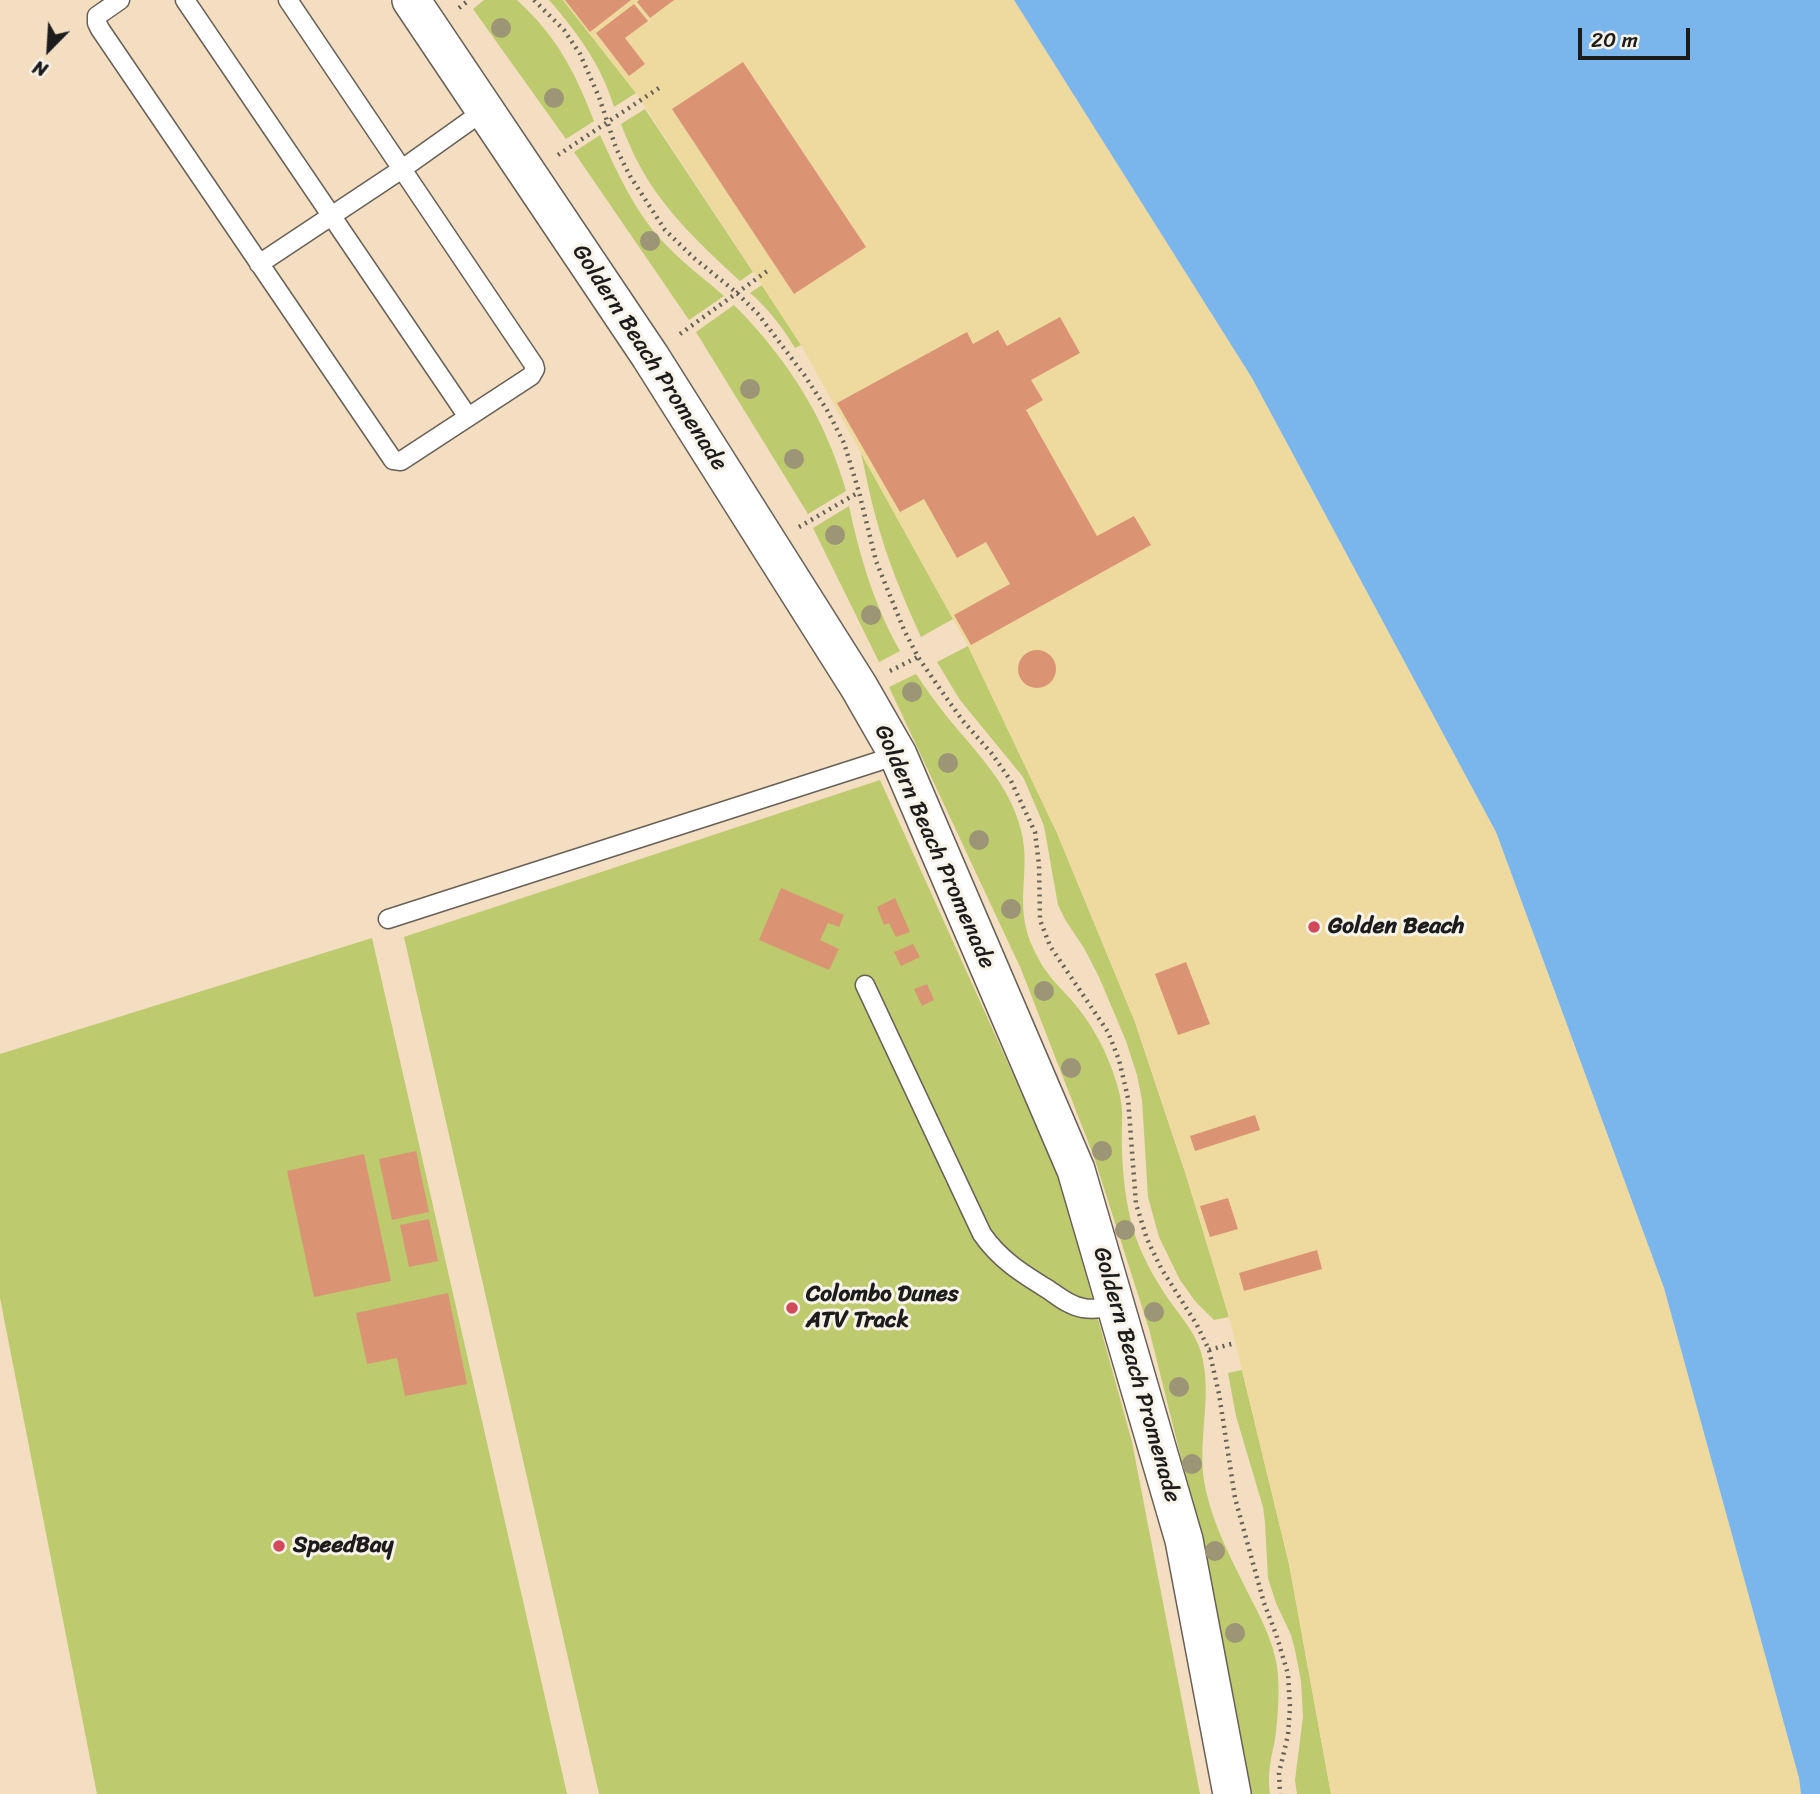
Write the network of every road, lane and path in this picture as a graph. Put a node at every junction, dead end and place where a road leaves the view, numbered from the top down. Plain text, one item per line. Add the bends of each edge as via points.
1 (120, 0) edge
2 (185, 0) edge
3 (288, 0) edge
4 (411, 0) edge
5 (659, 88) dead end
6 (485, 110) junction
7 (402, 169) junction
8 (529, 174) junction
9 (331, 216) junction
10 (259, 264) junction
11 (770, 269) dead end
12 (650, 356) junction
13 (468, 417) junction
14 (859, 492) dead end
15 (768, 545) junction
16 (898, 755) junction
17 (388, 919) dead end
18 (865, 985) dead end
19 (1116, 1307) junction
20 (1236, 1343) dead end
21 (1209, 1350) dead end
22 (1232, 1794) edge

1 - 10 lane via 97,16 97,23
2 - 9 lane
3 - 7 lane
4 - 6 street, Goldern Beach Promenade
5 - 8 path
6 - 7 lane
6 - 8 street, Goldern Beach Promenade
7 - 9 lane
7 - 13 lane via 534,365 531,376
8 - 12 street, Goldern Beach Promenade
9 - 10 lane
9 - 13 lane
10 - 13 lane via 393,460 405,460
11 - 12 path
12 - 15 street, Goldern Beach Promenade
14 - 15 path
15 - 16 street, Goldern Beach Promenade
16 - 17 lane
16 - 19 street, Goldern Beach Promenade via 1076,1170
18 - 19 lane via 989,1244 1018,1271 1068,1302 1084,1308
19 - 22 street, Goldern Beach Promenade via 1184,1540
20 - 21 path

